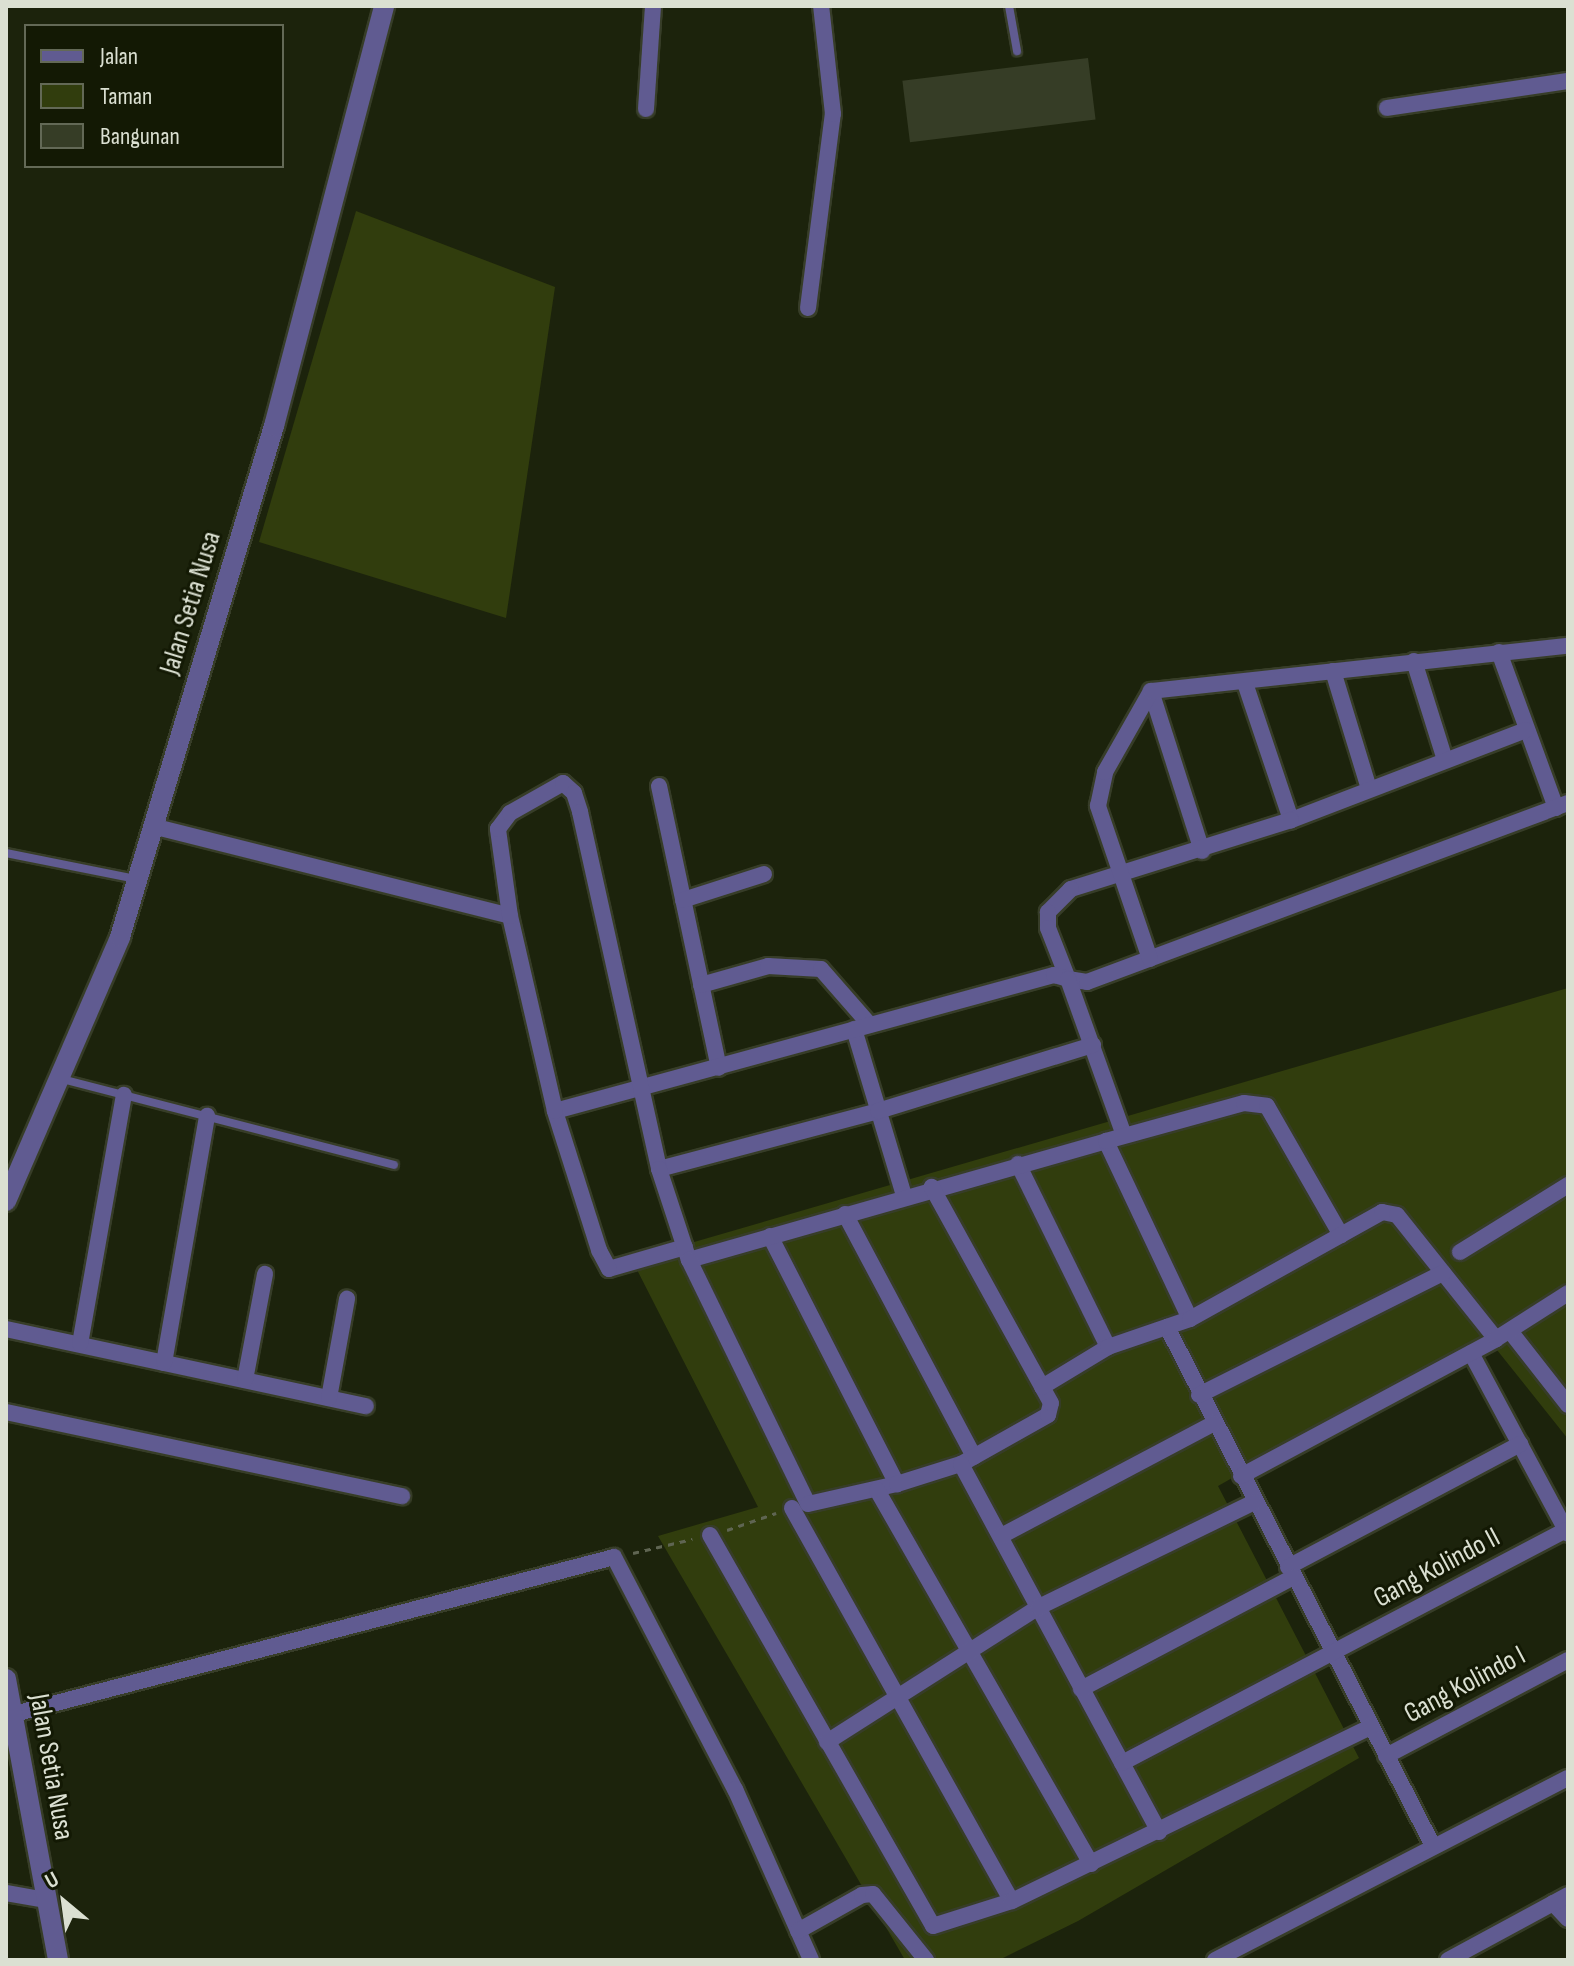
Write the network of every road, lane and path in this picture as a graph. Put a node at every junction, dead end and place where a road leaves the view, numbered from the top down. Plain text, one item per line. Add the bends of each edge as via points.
1 (384, 6) edge
2 (653, 6) edge
3 (821, 6) edge
4 (1009, 6) edge
5 (1017, 51) dead end
6 (1568, 81) edge
7 (1387, 108) dead end
8 (646, 109) dead end
9 (808, 308) dead end
10 (1568, 646) edge
11 (1499, 652) junction
12 (1414, 661) junction
13 (1333, 671) junction
14 (1245, 683) junction
15 (1151, 691) junction
16 (1526, 730) junction
17 (1445, 760) junction
18 (659, 786) dead end
19 (1369, 789) junction
20 (1562, 805) edge
21 (1291, 820) junction
22 (152, 826) junction
23 (1202, 851) junction
24 (6, 853) edge
25 (764, 874) dead end
26 (1122, 877) junction
27 (137, 879) junction
28 (683, 900) junction
29 (510, 916) junction
30 (1150, 959) junction
31 (1068, 979) junction
32 (701, 985) junction
33 (862, 1027) junction
34 (1093, 1045) junction
35 (719, 1068) junction
36 (57, 1078) junction
37 (640, 1087) junction
38 (124, 1095) junction
39 (555, 1111) junction
40 (878, 1111) junction
41 (207, 1116) junction
42 (1124, 1135) junction
43 (1106, 1141) junction
44 (1018, 1164) junction
45 (394, 1165) dead end
46 (659, 1169) junction
47 (1568, 1185) edge
48 (932, 1187) junction
49 (904, 1196) junction
50 (6, 1201) edge
51 (845, 1214) junction
52 (1341, 1235) junction
53 (770, 1236) junction
54 (1460, 1252) dead end
55 (687, 1254) junction
56 (1443, 1273) junction
57 (265, 1274) dead end
58 (1568, 1293) edge
59 (347, 1299) dead end
60 (1190, 1319) junction
61 (1167, 1327) junction
62 (6, 1329) edge
63 (1503, 1335) junction
64 (80, 1344) junction
65 (1108, 1347) junction
66 (1471, 1353) junction
67 (164, 1363) junction
68 (245, 1380) junction
69 (1042, 1387) junction
70 (1199, 1395) junction
71 (329, 1398) junction
72 (1567, 1403) edge
73 (366, 1406) dead end
74 (6, 1412) edge
75 (1214, 1423) junction
76 (1520, 1444) junction
77 (968, 1460) junction
78 (1241, 1476) junction
79 (897, 1484) junction
80 (877, 1490) junction
81 (402, 1496) dead end
82 (1254, 1502) junction
83 (792, 1508) joint
84 (1567, 1532) edge
85 (710, 1535) junction
86 (1001, 1536) junction
87 (614, 1557) junction
88 (1291, 1572) junction
89 (1039, 1607) junction
90 (970, 1651) junction
91 (1332, 1652) junction
92 (1568, 1660) edge
93 (6, 1679) edge
94 (1081, 1689) junction
95 (897, 1696) junction
96 (14, 1714) junction
97 (1371, 1727) junction
98 (827, 1742) junction
99 (1386, 1756) junction
100 (1122, 1763) junction
101 (1568, 1778) edge
102 (1159, 1832) junction
103 (1433, 1846) junction
104 (1091, 1864) junction
105 (6, 1893) edge
106 (1561, 1899) edge
107 (46, 1900) junction
108 (1012, 1901) junction
109 (1568, 1919) edge
110 (798, 1931) junction
111 (1473, 1955) edge
112 (924, 1959) edge
113 (1222, 1959) edge
114 (58, 1960) edge
115 (811, 1960) edge
116 (1448, 1960) edge

1 - 22 street, Jalan Setia Nusa via 274,426
2 - 8 street
3 - 9 street via 833,114
4 - 5 lane
6 - 7 street
10 - 11 street
11 - 12 street
11 - 16 street
12 - 13 street
12 - 17 street
13 - 14 street
13 - 19 street
14 - 15 street
14 - 21 street
15 - 23 street
15 - 26 street via 1105,772 1098,806
16 - 17 street
16 - 20 street
17 - 19 street
18 - 28 street
19 - 21 street
20 - 30 street
21 - 23 street
22 - 27 street, Jalan Setia Nusa
22 - 29 street
23 - 26 street
24 - 27 lane
25 - 28 street
26 - 30 street
26 - 31 street via 1071,889 1048,912 1048,928
27 - 36 street, Jalan Setia Nusa via 120,937
28 - 32 street
29 - 37 street via 498,829 510,813 563,783 574,793 580,812
29 - 39 street
30 - 31 street via 1087,982
31 - 33 street via 1054,975
31 - 34 street
32 - 33 street via 768,966 821,969
32 - 35 street
33 - 35 street
33 - 40 street
34 - 40 street
34 - 42 street
35 - 37 street
36 - 38 lane
36 - 50 street, Jalan Setia Nusa
37 - 39 street
37 - 46 street
38 - 41 lane
38 - 64 street
39 - 55 street via 609,1269
40 - 46 street
40 - 49 street
41 - 45 lane
41 - 67 street
42 - 43 street
42 - 52 street via 1244,1103 1267,1106
43 - 44 street
43 - 60 street
44 - 48 street
44 - 65 street
46 - 55 street
47 - 54 street
48 - 49 street
48 - 69 street
49 - 51 street
51 - 53 street
51 - 77 street
52 - 56 street via 1382,1212 1397,1215
52 - 60 street
53 - 55 street
53 - 79 street
55 - 80 street via 808,1504
56 - 63 street
56 - 70 street
57 - 68 street
58 - 63 street
59 - 71 street
60 - 61 street
61 - 65 street
61 - 70 street
62 - 64 street
63 - 66 street
63 - 72 street
64 - 67 street
65 - 69 street
66 - 76 street
66 - 78 street
67 - 68 street
68 - 71 street
69 - 77 street via 1051,1403 1048,1415
70 - 75 street
71 - 73 street
74 - 81 street
75 - 78 street
75 - 86 street
76 - 84 street
76 - 88 street
77 - 79 street
77 - 86 street
78 - 82 street
79 - 80 street
80 - 90 street
82 - 88 street
82 - 89 street
83 - 85 path
83 - 95 street
84 - 91 street, Gang Kolindo II
85 - 87 path
85 - 98 street
86 - 89 street
87 - 96 street
87 - 110 street via 735,1789
88 - 91 street
88 - 94 street
89 - 90 street
89 - 94 street
90 - 95 street
90 - 104 street
91 - 97 street
91 - 100 street, Gang Kolindo II
92 - 99 street, Gang Kolindo I
93 - 96 street, Jalan Setia Nusa
94 - 100 street
95 - 98 street
95 - 108 street
96 - 107 street, Jalan Setia Nusa
97 - 99 street
97 - 102 street
98 - 108 street via 928,1923 943,1926
99 - 103 street
100 - 102 street
101 - 103 street
102 - 104 street
103 - 113 street
104 - 108 street
105 - 107 street
106 - 109 street
106 - 111 street
107 - 114 street, Jalan Setia Nusa
110 - 112 street via 873,1894
110 - 115 street
111 - 116 street

